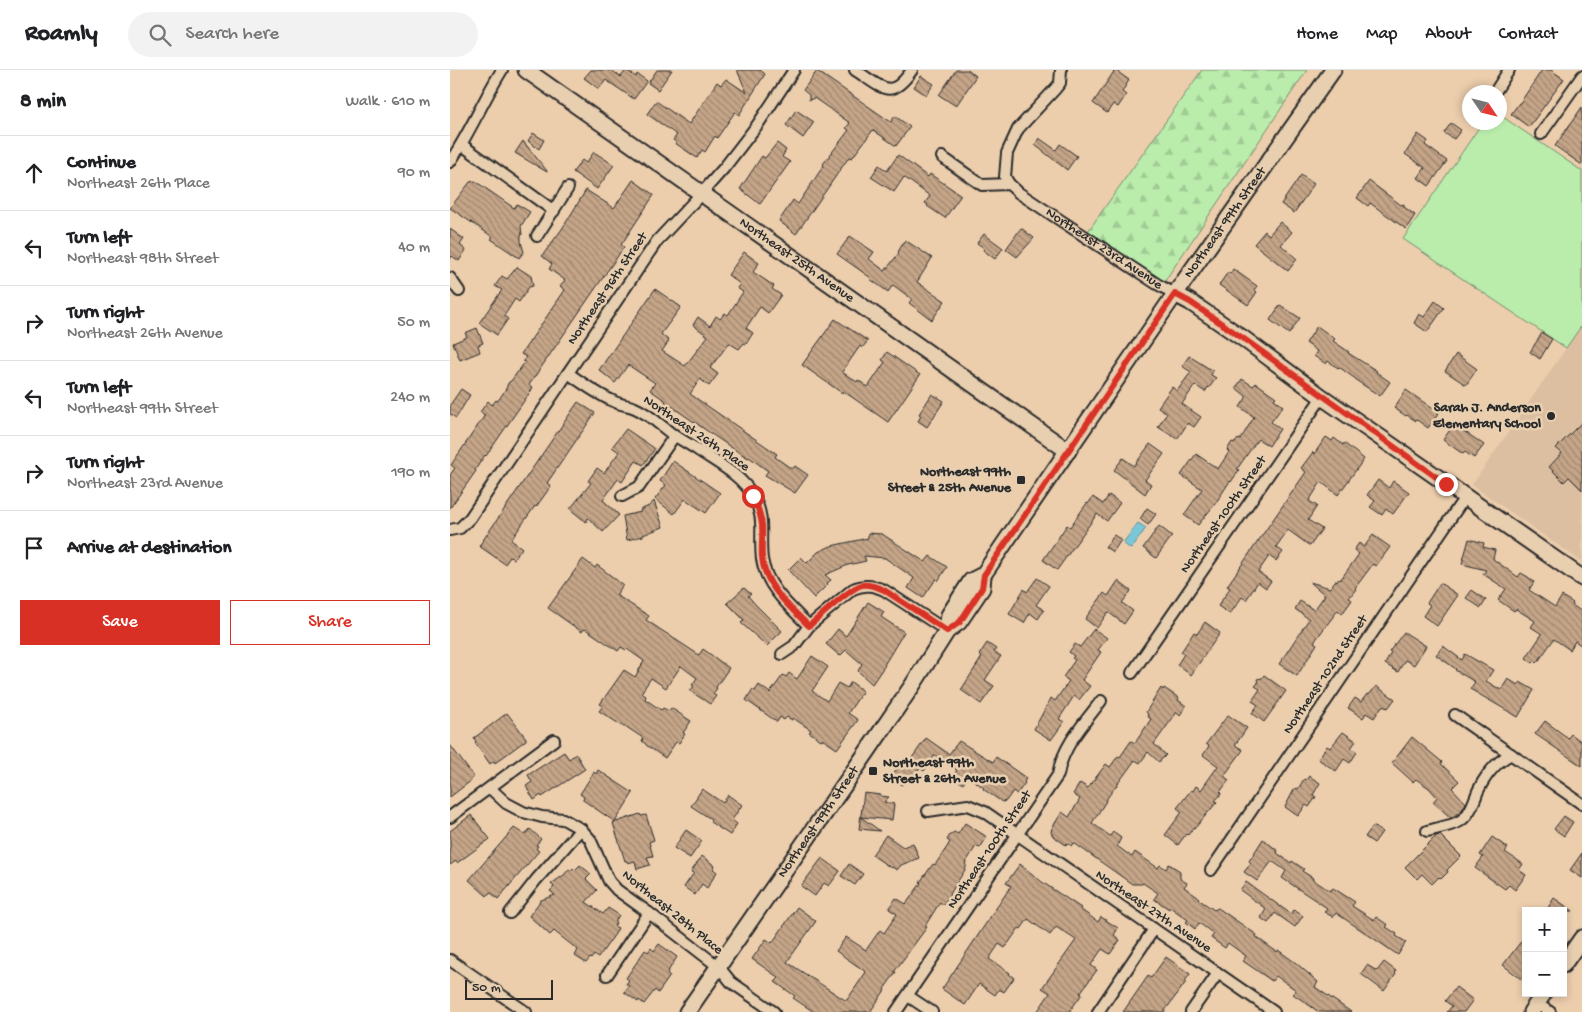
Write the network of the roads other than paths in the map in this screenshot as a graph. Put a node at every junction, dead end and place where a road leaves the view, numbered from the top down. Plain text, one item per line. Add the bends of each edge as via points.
1 (502, 70) edge
2 (526, 70) edge
3 (794, 70) edge
4 (855, 70) edge
5 (1061, 70) edge
6 (1333, 70) edge
7 (1509, 70) edge
8 (1576, 70) edge
9 (910, 74) edge
10 (1582, 75) edge
11 (1499, 85) edge
12 (1541, 134) dead end
13 (462, 145) junction
14 (942, 157) dead end
15 (450, 162) edge
16 (1008, 184) junction
17 (568, 188) dead end
18 (701, 194) junction
19 (554, 211) junction
20 (537, 236) dead end
21 (450, 278) edge
22 (459, 291) dead end
23 (1175, 294) junction
24 (568, 373) junction
25 (1322, 396) junction
26 (674, 435) junction
27 (1068, 451) junction
28 (622, 496) dead end
29 (1465, 497) junction
30 (452, 530) edge
31 (1582, 578) edge
32 (809, 626) junction
33 (947, 631) junction
34 (782, 654) dead end
35 (1132, 673) dead end
36 (1101, 701) dead end
37 (1455, 714) dead end
38 (554, 740) dead end
39 (1511, 754) junction
40 (490, 788) junction
41 (1582, 804) edge
42 (928, 811) dead end
43 (450, 817) edge
44 (581, 828) junction
45 (1427, 831) dead end
46 (1016, 835) junction
47 (1211, 870) dead end
48 (510, 913) dead end
49 (649, 913) junction
50 (1154, 929) junction
51 (1582, 938) edge
52 (1567, 959) edge
53 (450, 960) edge
54 (719, 968) junction
55 (1218, 973) junction
56 (607, 975) dead end
57 (908, 996) junction
58 (526, 1012) edge
59 (687, 1012) edge
60 (774, 1012) edge
61 (896, 1012) edge
62 (932, 1012) edge
63 (1098, 1012) edge
64 (1191, 1012) edge
65 (1274, 1012) edge

1 - 13 street
2 - 18 street, Northeast 25th Avenue
3 - 18 street, Northeast 96th Street via 758,124
4 - 9 street via 888,90 901,85
5 - 16 street via 1060,83 1018,129 1007,153 1005,177
6 - 23 street, Northeast 99th Street
7 - 11 street
8 - 10 street
10 - 12 street
13 - 15 street
13 - 19 street
14 - 16 street via 982,185
16 - 23 street, Northeast 23rd Avenue
17 - 19 street
18 - 24 street, Northeast 96th Street via 656,241
18 - 27 street, Northeast 25th Avenue
19 - 20 street
21 - 22 street
23 - 25 street, Northeast 23rd Avenue
23 - 27 street, Northeast 99th Street
24 - 26 street, Northeast 26th Place via 614,402 634,407
24 - 30 street, Northeast 96th Street via 470,518
25 - 29 street, Northeast 23rd Avenue
25 - 35 street, Northeast 100th Street
26 - 28 street via 639,487
26 - 32 street, Northeast 26th Place via 745,484 760,511 765,571 780,597
27 - 33 street, Northeast 99th Street via 984,575 971,581 949,615
29 - 31 street, Northeast 23rd Avenue
29 - 47 street, Northeast 102nd Street
32 - 33 street via 853,589 865,585 884,590
32 - 34 street via 794,646
33 - 54 street, Northeast 99th Street
36 - 46 street, Northeast 100th Street via 1077,732 1059,763 1058,775
37 - 39 street
38 - 40 street
39 - 41 street
39 - 45 street via 1500,760 1489,774 1471,808 1460,821
40 - 43 street
40 - 44 street via 506,803 523,812 562,819
42 - 46 street, Northeast 27th Avenue via 968,805 985,812
44 - 48 street
44 - 49 street, Northeast 28th Place via 617,890
46 - 50 street, Northeast 27th Avenue
46 - 57 street, Northeast 100th Street
49 - 54 street, Northeast 28th Place
49 - 56 street
50 - 55 street, Northeast 27th Avenue
50 - 63 street
51 - 52 street
53 - 58 street
54 - 59 street, Northeast 99th Street
54 - 60 street, Northeast 28th Place via 731,982
55 - 64 street
55 - 65 street, Northeast 27th Avenue
57 - 61 street, Northeast 100th Street
57 - 62 street

